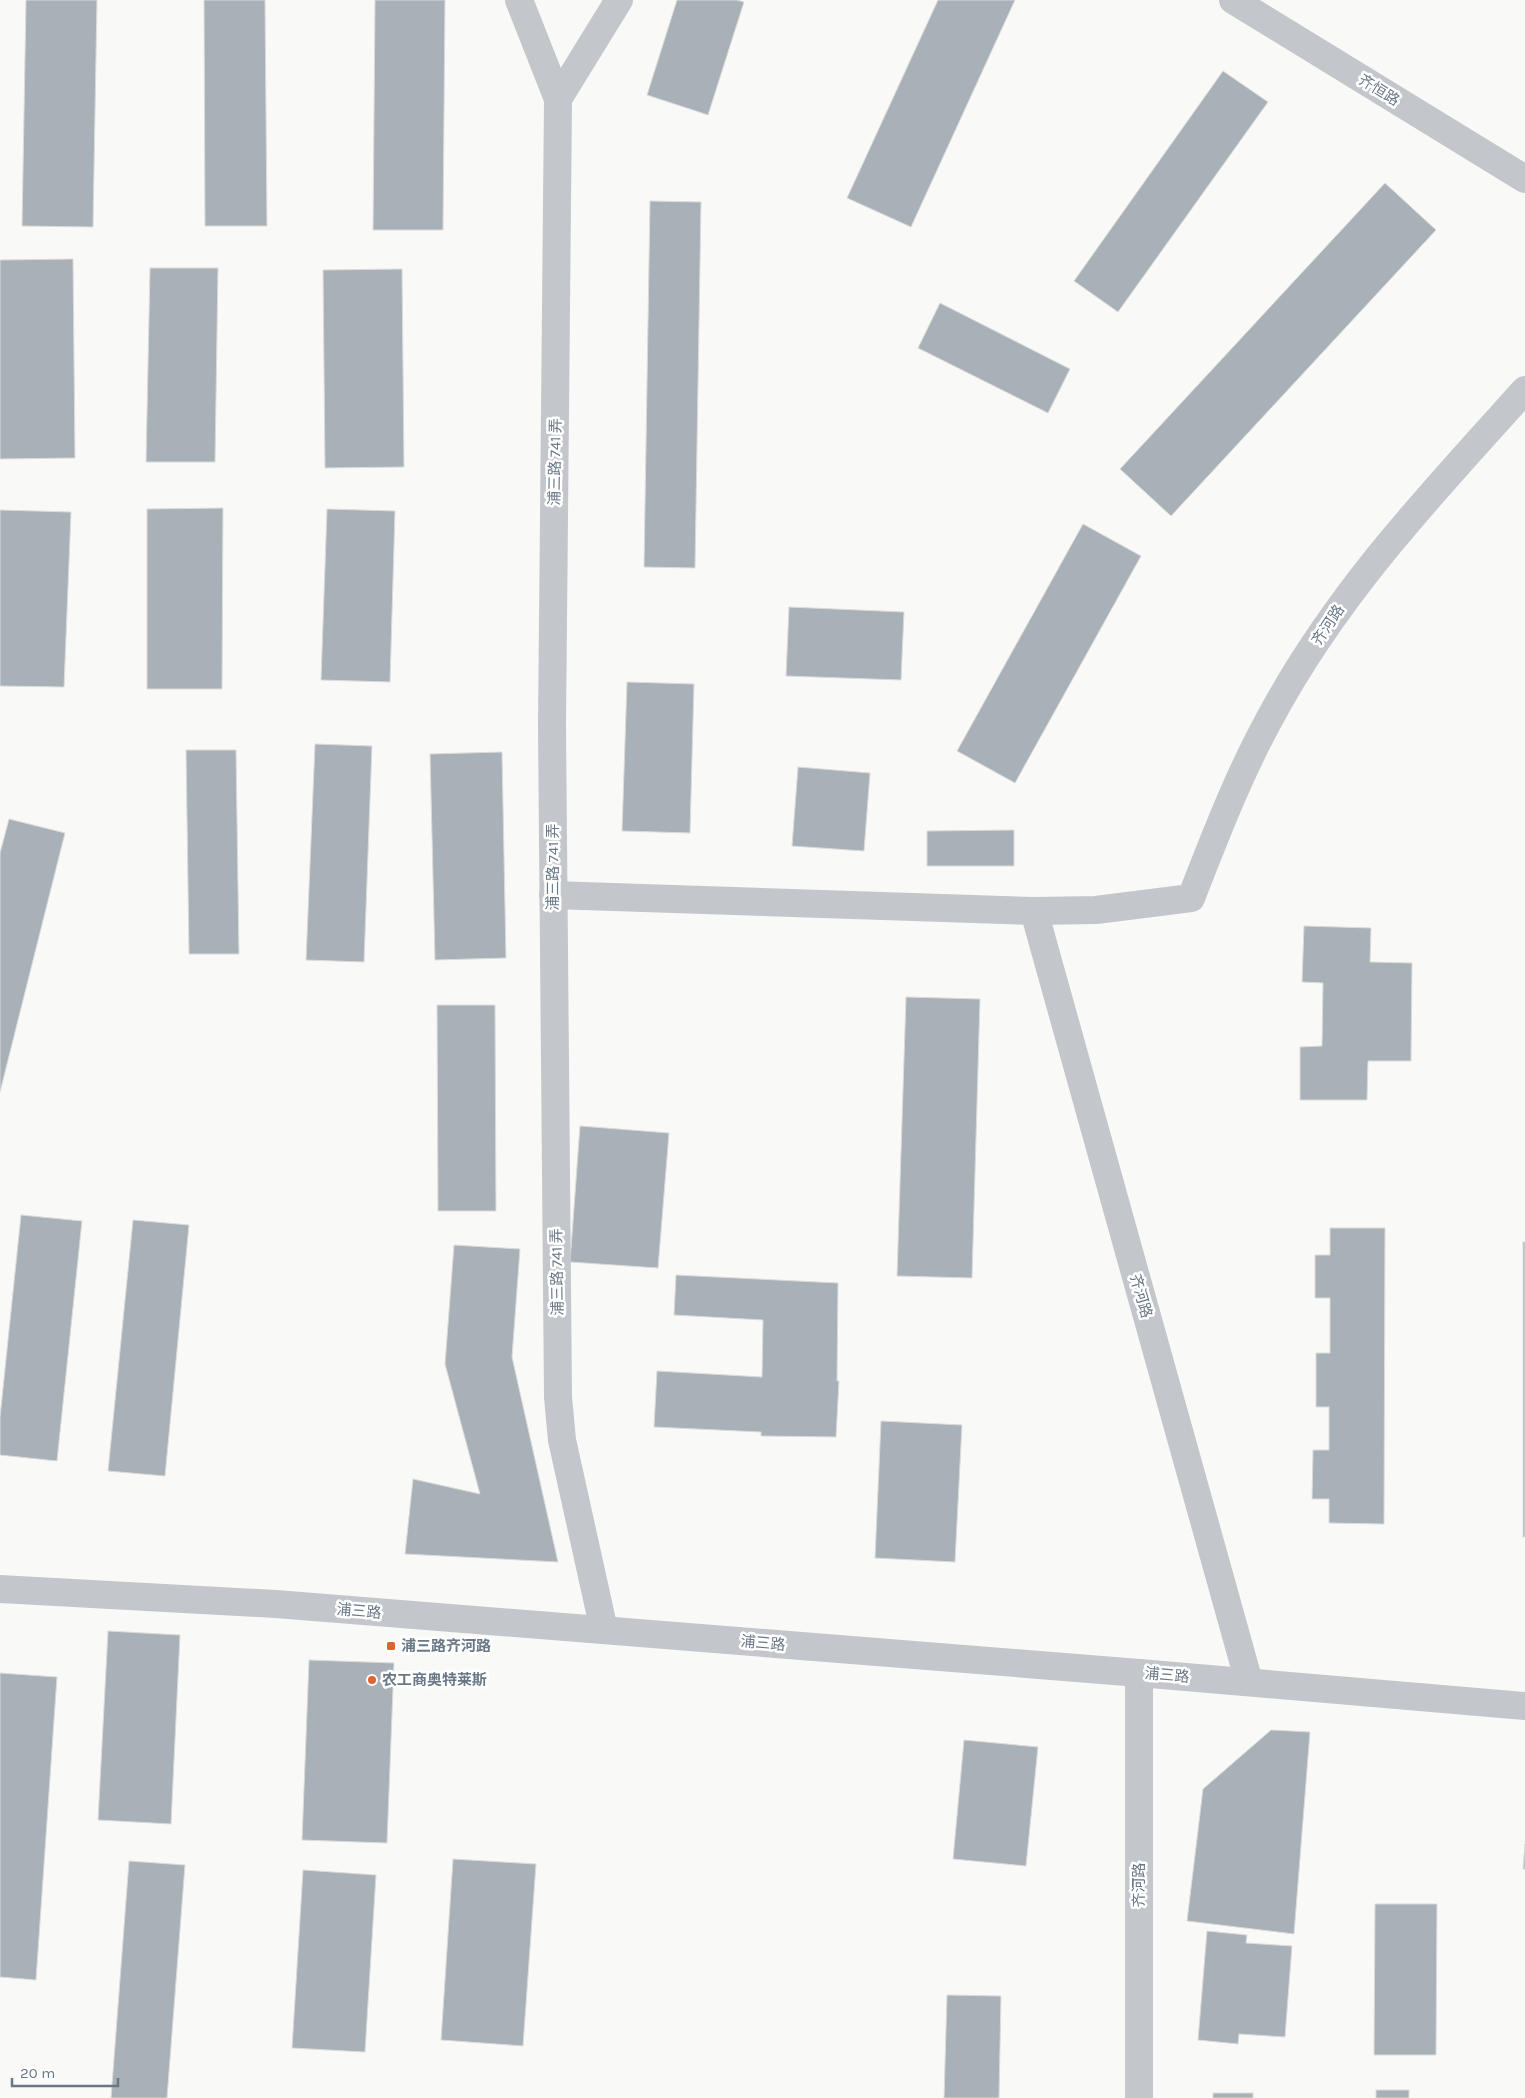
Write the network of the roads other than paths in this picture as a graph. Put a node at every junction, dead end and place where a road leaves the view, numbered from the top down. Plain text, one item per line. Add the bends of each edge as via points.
1 (519, 0) edge
2 (618, 0) edge
3 (1233, 0) edge
4 (558, 99) junction
5 (1525, 179) edge
6 (1525, 390) edge
7 (553, 895) junction
8 (1034, 911) junction
9 (0, 1589) edge
10 (604, 1630) junction
11 (1139, 1673) junction
12 (1249, 1682) junction
13 (1525, 1706) edge
14 (1139, 2098) edge

1 - 4 street
2 - 4 street
3 - 5 street, 齐恒路
4 - 7 street, 浦三路 741 弄
6 - 8 street, 齐河路 via 1394,536 1314,644 1270,717 1229,801 1191,898 1096,910
7 - 8 street
7 - 10 street, 浦三路 741 弄 via 559,1420
8 - 12 street, 齐河路
9 - 10 street, 浦三路 via 276,1604
10 - 11 street, 浦三路
11 - 12 street, 浦三路
11 - 14 street, 齐河路
12 - 13 street, 浦三路

